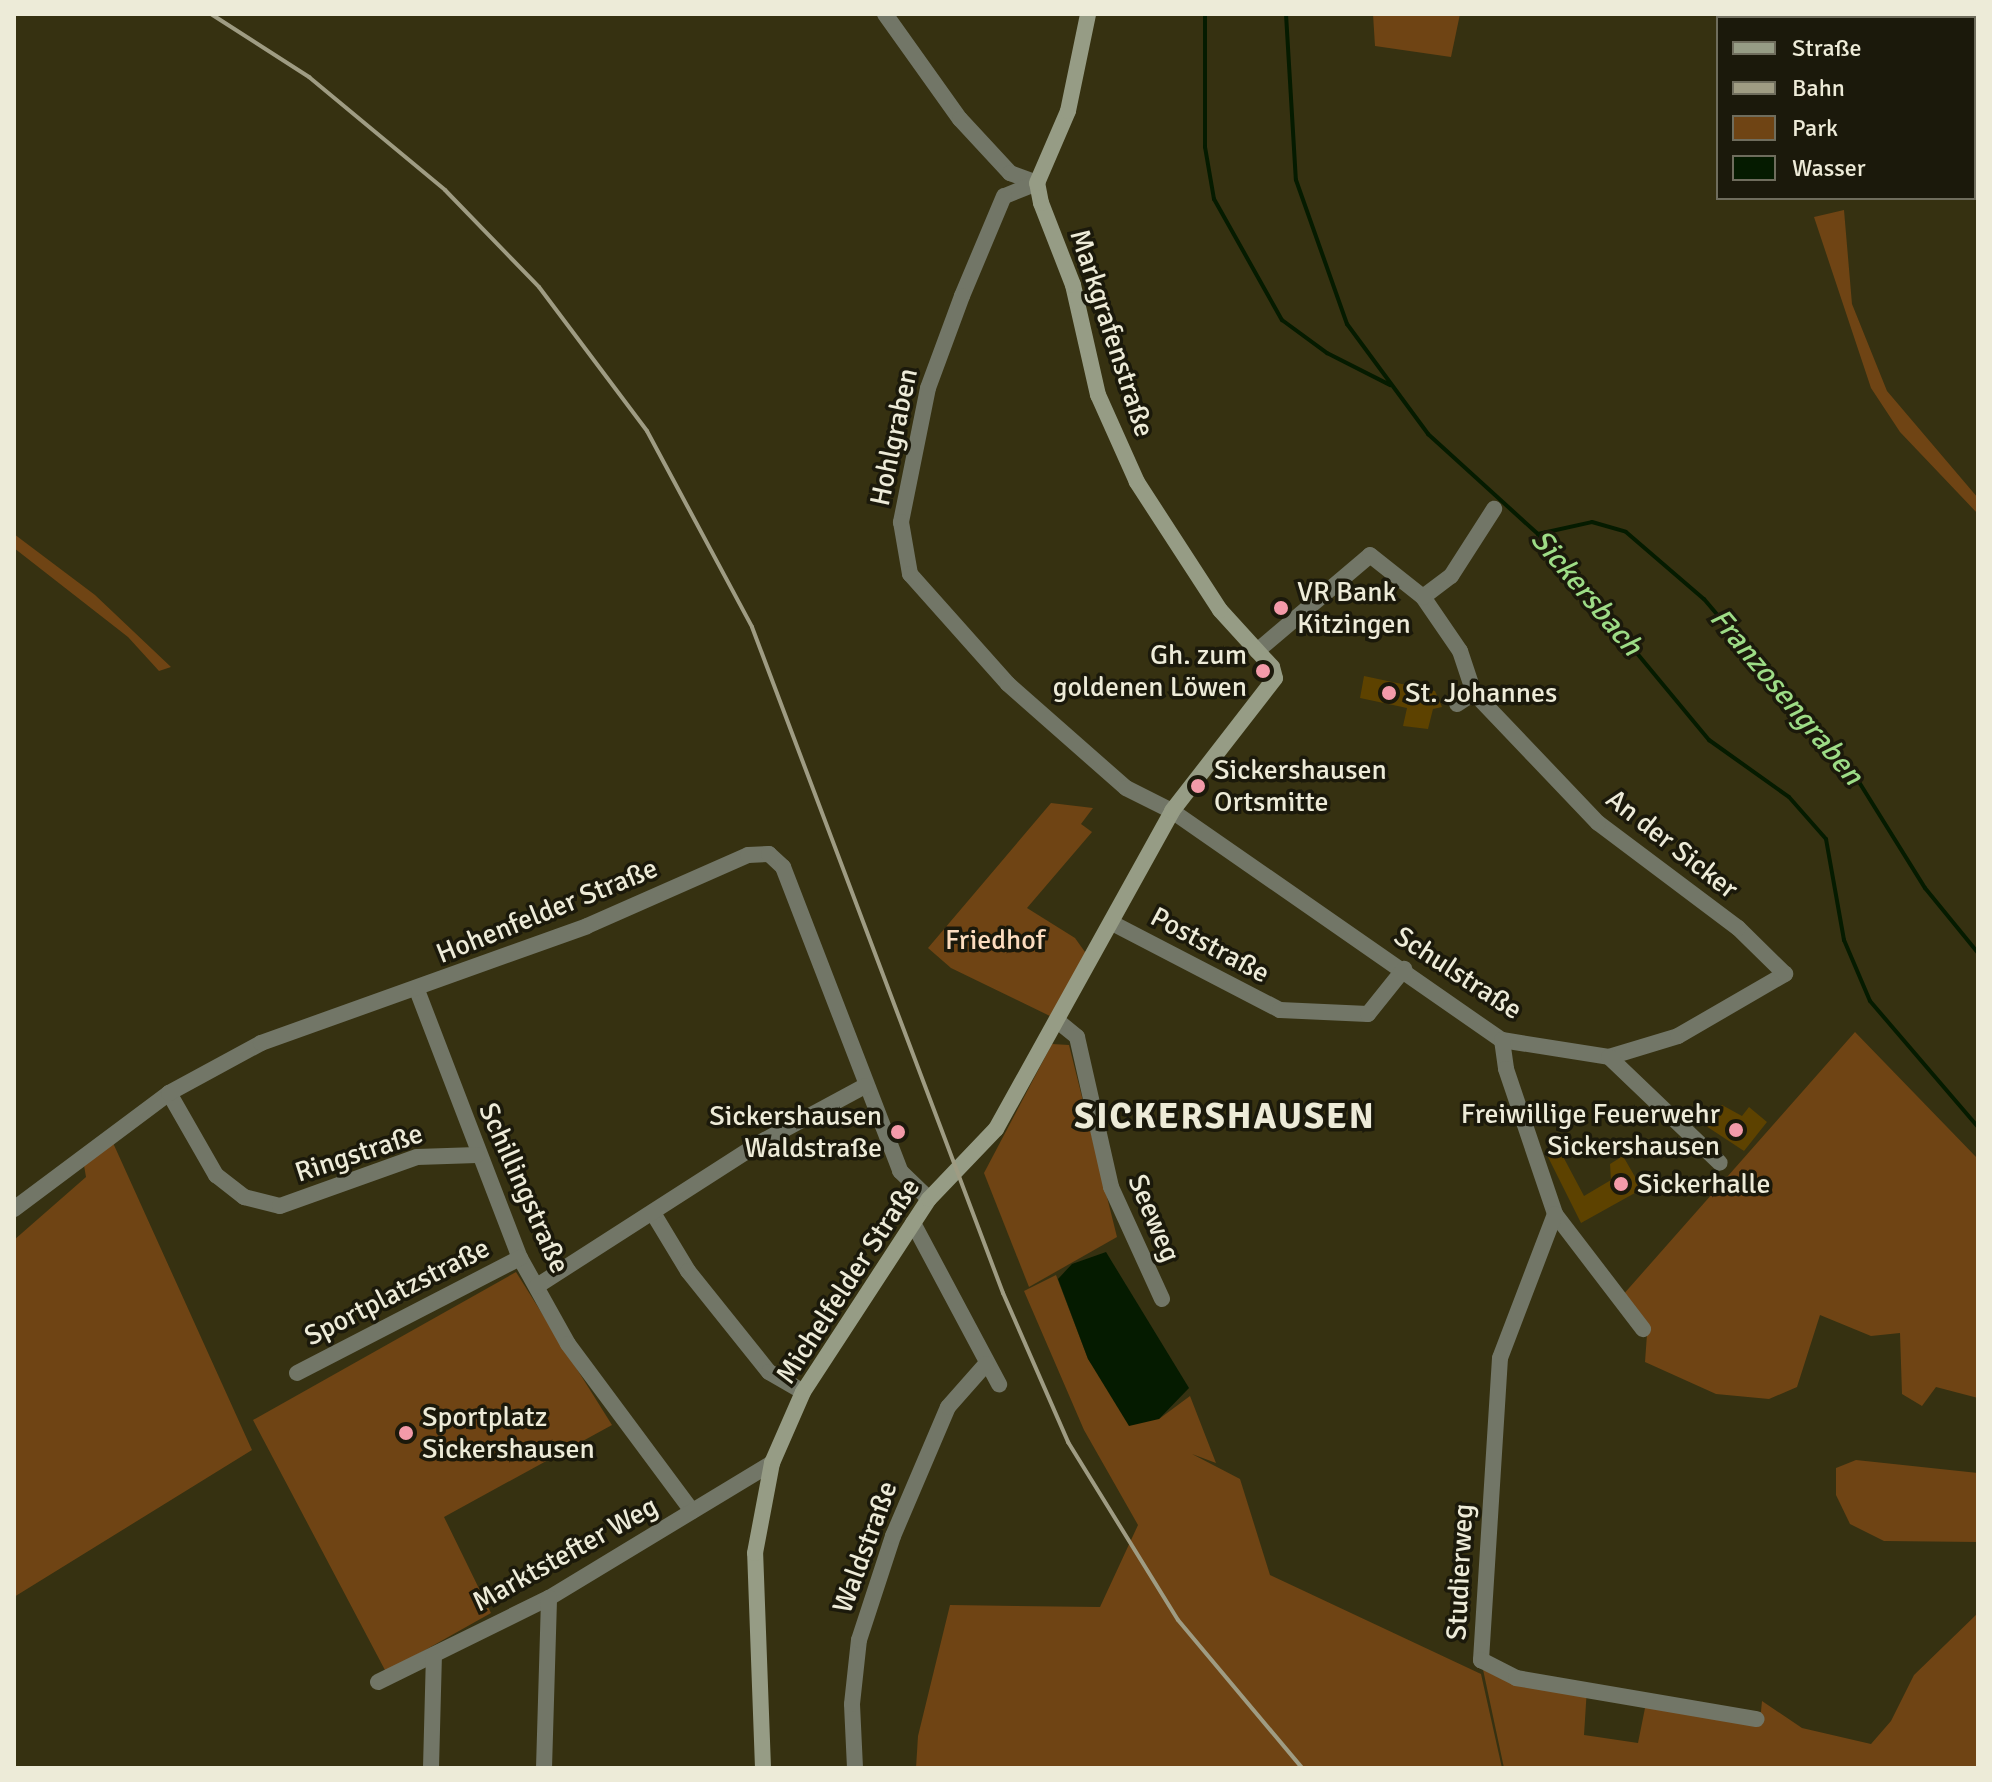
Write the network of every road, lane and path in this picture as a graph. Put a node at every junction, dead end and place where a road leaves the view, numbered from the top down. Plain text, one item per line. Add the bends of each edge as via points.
1 (885, 14) edge
2 (1088, 14) edge
3 (1037, 183) junction
4 (1494, 509) dead end
5 (1423, 597) junction
6 (1257, 651) junction
7 (1275, 678) joint
8 (1474, 693) junction
9 (1457, 704) dead end
10 (1172, 811) junction
11 (1114, 924) junction
12 (1404, 969) junction
13 (1785, 974) joint
14 (417, 990) junction
15 (1060, 1023) junction
16 (1502, 1040) junction
17 (1609, 1057) junction
18 (865, 1086) junction
19 (169, 1093) junction
20 (477, 1155) junction
21 (1720, 1163) dead end
22 (929, 1199) junction
23 (14, 1209) edge
24 (653, 1213) junction
25 (1555, 1214) junction
26 (913, 1223) junction
27 (520, 1258) junction
28 (537, 1286) junction
29 (1162, 1299) dead end
30 (1643, 1329) dead end
31 (986, 1364) junction
32 (297, 1373) dead end
33 (999, 1384) dead end
34 (803, 1392) junction
35 (772, 1463) junction
36 (692, 1511) junction
37 (549, 1598) junction
38 (434, 1655) junction
39 (378, 1682) dead end
40 (1757, 1719) dead end
41 (431, 1768) edge
42 (544, 1768) edge
43 (763, 1768) edge
44 (855, 1768) edge

1 - 3 street via 960,119 1010,173
2 - 3 street via 1068,111
3 - 6 street, Markgrafenstraße via 1116,438 1187,562
3 - 10 street, Hohlgraben via 1004,196 928,388 901,522 910,574 1008,684 1126,788
4 - 5 street via 1451,576
5 - 6 street, An der Sicker via 1370,555
5 - 8 street, An der Sicker via 1460,651
6 - 7 street, Markgrafenstraße
7 - 10 street, Michelfelder Straße
8 - 9 street
8 - 13 street, An der Sicker via 1598,823 1738,928
10 - 11 street, Michelfelder Straße
10 - 12 street, Schulstraße
11 - 12 street, Poststraße via 1280,1010 1368,1014
11 - 15 street, Michelfelder Straße
12 - 16 street, Schulstraße
13 - 17 street, Schulstraße via 1678,1036
14 - 18 street, Hohenfelder Straße via 587,926 748,855 769,854 783,867
14 - 19 street, Hohenfelder Straße via 261,1043
14 - 20 street, Schillingstraße
15 - 22 street, Michelfelder Straße via 996,1129
15 - 29 street, Seeweg via 1077,1037 1111,1187
16 - 17 street, Schulstraße
16 - 25 street via 1509,1078
17 - 21 street
18 - 22 street, Hohenfelder Straße via 900,1171
18 - 24 street via 761,1142
19 - 20 street, Ringstraße via 216,1175 244,1197 280,1206 417,1157
19 - 23 street, Hohenfelder Straße
20 - 27 street, Schillingstraße
22 - 26 street, Michelfelder Straße
24 - 28 street
24 - 34 street via 688,1271 769,1372
25 - 30 street
25 - 40 street, Studierweg via 1500,1358 1481,1660 1516,1678
26 - 31 street
26 - 34 street, Michelfelder Straße
27 - 28 street, Schillingstraße
27 - 32 street, Sportplatzstraße
28 - 36 street, Schillingstraße via 568,1344
31 - 33 street
31 - 44 street, Waldstraße via 948,1407 888,1551 859,1640 852,1704
34 - 35 street, Michelfelder Straße
35 - 36 street, Marktstefter Weg
35 - 43 street, Michelfelder Straße via 755,1553
36 - 37 street, Marktstefter Weg
37 - 38 street, Marktstefter Weg
37 - 42 street
38 - 39 street, Marktstefter Weg
38 - 41 street

